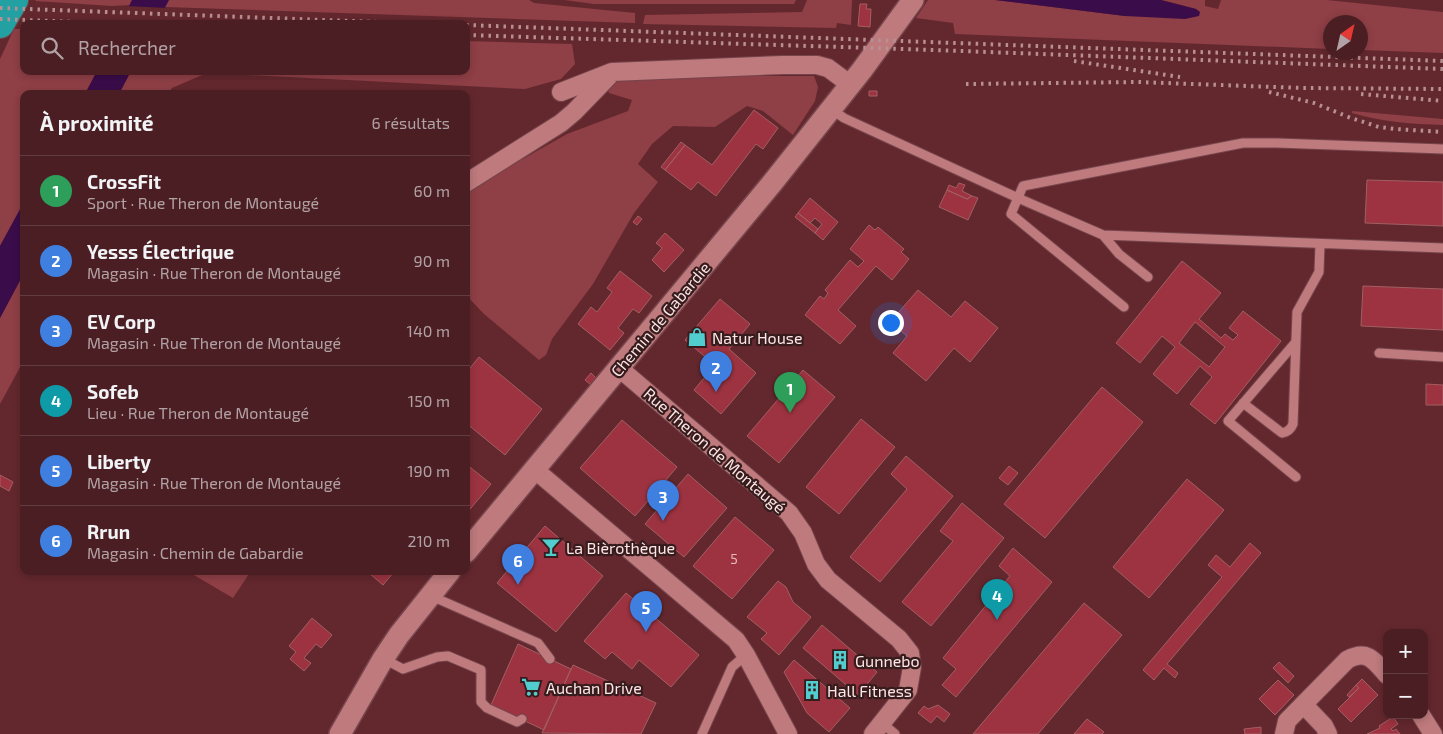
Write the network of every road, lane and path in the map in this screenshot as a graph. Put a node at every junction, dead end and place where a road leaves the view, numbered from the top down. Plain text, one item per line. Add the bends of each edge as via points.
1 (14, 0) edge
2 (913, 0) edge
3 (0, 24) edge
4 (612, 72) junction
5 (851, 85) junction
6 (561, 92) dead end
7 (831, 109) junction
8 (1443, 149) edge
9 (470, 180) edge
10 (1018, 198) junction
11 (1102, 235) junction
12 (1320, 244) junction
13 (1443, 248) edge
14 (1148, 276) dead end
15 (1124, 307) dead end
16 (1295, 343) junction
17 (1379, 353) dead end
18 (1443, 357) edge
19 (619, 368) junction
20 (1244, 403) junction
21 (534, 469) junction
22 (1296, 477) dead end
23 (470, 547) edge
24 (447, 575) edge
25 (432, 594) junction
26 (746, 655) junction
27 (384, 659) junction
28 (550, 659) dead end
29 (1386, 674) edge
30 (1304, 705) junction
31 (522, 719) dead end
32 (1424, 719) edge
33 (883, 730) edge
34 (340, 734) edge
35 (702, 734) edge
36 (788, 734) edge
37 (1284, 734) edge
38 (1328, 734) edge
39 (1433, 734) edge

1 - 3 highway
2 - 5 street, Chemin de Gabardie
4 - 5 street via 817,65 828,68
4 - 6 street
4 - 9 street via 561,123
5 - 7 street, Chemin de Gabardie
7 - 10 lane via 844,118
7 - 19 street, Chemin de Gabardie
8 - 10 lane via 1243,143 1023,186
10 - 11 lane
10 - 15 lane via 1011,214
11 - 12 lane
11 - 14 lane via 1119,254
12 - 13 lane
12 - 16 lane via 1319,272 1297,312
16 - 20 lane
16 - 20 lane via 1291,428 1282,433
17 - 18 lane
19 - 21 street, Chemin de Gabardie
19 - 33 street, Rue Theron de Montaugé via 789,513 828,580 900,639 910,653 912,667 908,690
20 - 22 lane via 1228,422
21 - 23 street, Chemin de Gabardie
21 - 26 street via 736,640
24 - 25 street
25 - 27 street
25 - 28 lane via 438,600 538,643
26 - 35 lane via 732,667
26 - 36 street
27 - 31 lane via 403,669 448,656 481,670 481,702 486,708 517,722
27 - 34 street
29 - 30 street via 1375,661 1357,654 1347,660
30 - 37 street via 1287,721
30 - 38 street
32 - 39 street

